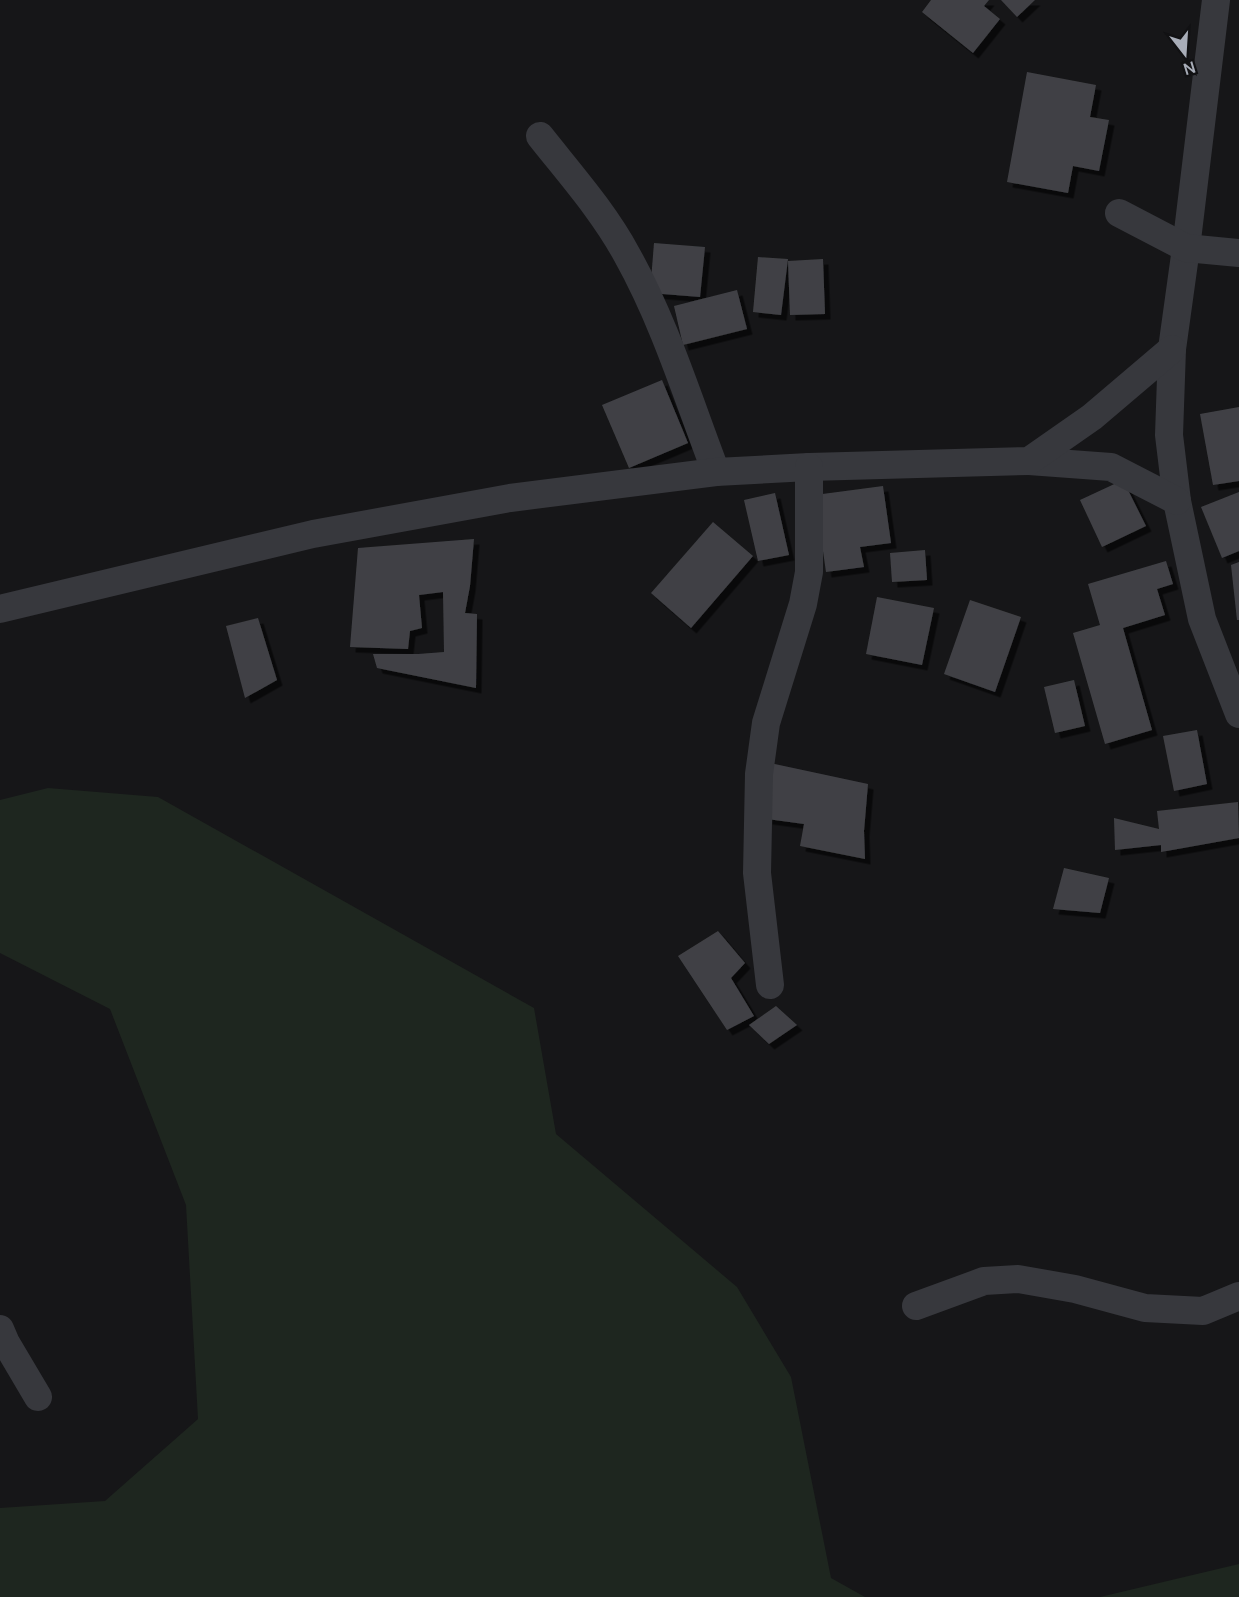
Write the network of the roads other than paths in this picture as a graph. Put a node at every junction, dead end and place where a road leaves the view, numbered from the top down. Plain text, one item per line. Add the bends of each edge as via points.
1 (1216, 0) edge
2 (540, 136) dead end
3 (1119, 213) dead end
4 (1186, 249) junction
5 (1239, 254) edge
6 (1172, 349) junction
7 (1029, 461) junction
8 (809, 467) junction
9 (716, 472) junction
10 (1177, 501) junction
11 (0, 609) edge
12 (1239, 714) edge
13 (770, 985) dead end
14 (1239, 1296) edge
15 (916, 1306) dead end
16 (0, 1329) edge
17 (38, 1397) dead end

1 - 4 street
2 - 9 street via 626,252 650,298
3 - 4 street
4 - 5 street
4 - 6 street
6 - 7 street via 1092,417
6 - 10 street via 1169,435
7 - 8 street
7 - 10 street via 1111,467
8 - 9 street
8 - 13 street via 809,572 766,723 759,774 757,873
9 - 11 street via 510,498 313,534
10 - 12 street via 1202,619
14 - 15 street via 1203,1311 1145,1308 1018,1279 984,1281
16 - 17 street

